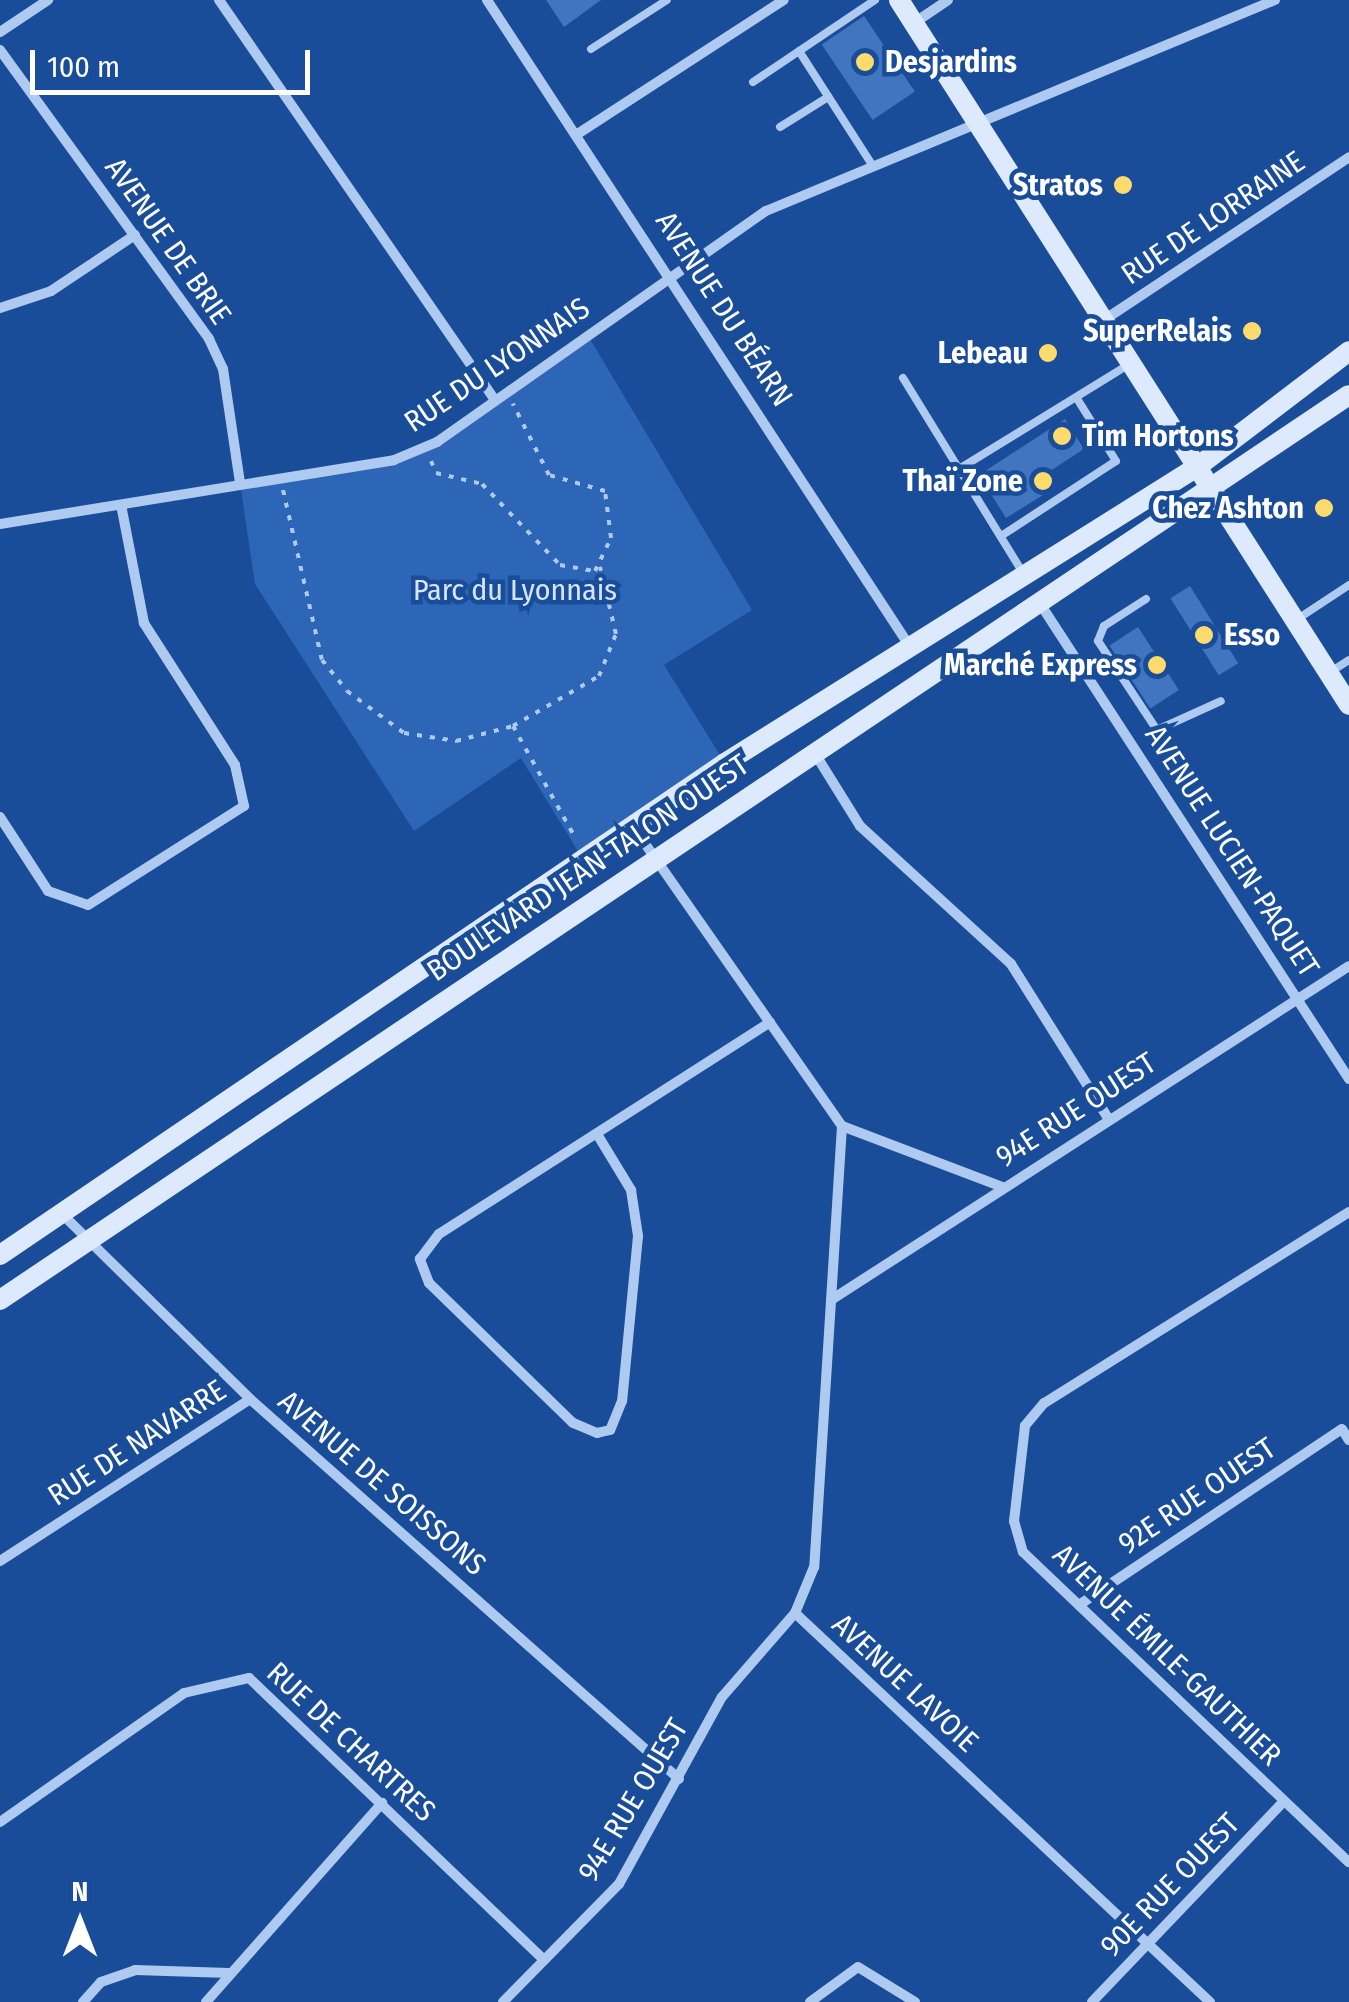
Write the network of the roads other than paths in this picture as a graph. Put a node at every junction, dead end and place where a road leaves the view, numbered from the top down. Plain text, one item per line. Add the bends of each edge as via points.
1 (48, 0) edge
2 (218, 0) edge
3 (486, 0) edge
4 (667, 0) edge
5 (784, 0) edge
6 (876, 0) edge
7 (900, 0) edge
8 (948, 0) edge
9 (1275, 0) edge
10 (914, 23) junction
11 (0, 32) edge
12 (591, 49) dead end
13 (0, 50) edge
14 (799, 51) junction
15 (753, 82) dead end
16 (828, 96) junction
17 (978, 122) junction
18 (780, 127) dead end
19 (579, 133) junction
20 (1349, 157) edge
21 (871, 163) junction
22 (135, 236) junction
23 (675, 277) junction
24 (0, 308) edge
25 (1104, 320) junction
26 (1349, 352) edge
27 (1130, 363) junction
28 (903, 378) dead end
29 (1349, 395) edge
30 (1076, 397) junction
31 (494, 400) junction
32 (1197, 467) junction
33 (959, 470) junction
34 (240, 484) junction
35 (1210, 486) junction
36 (121, 505) junction
37 (0, 524) edge
38 (1001, 536) junction
39 (1025, 577) junction
40 (1349, 585) edge
41 (1146, 599) dead end
42 (1038, 601) junction
43 (1294, 621) junction
44 (913, 651) junction
45 (1349, 660) edge
46 (1328, 673) junction
47 (1220, 702) dead end
48 (1349, 705) edge
49 (814, 752) junction
50 (0, 818) edge
51 (632, 825) junction
52 (656, 858) junction
53 (1349, 966) edge
54 (1300, 1000) junction
55 (770, 1022) junction
56 (1349, 1079) edge
57 (1108, 1118) junction
58 (842, 1126) junction
59 (597, 1134) junction
60 (1003, 1187) junction
61 (1349, 1212) edge
62 (62, 1214) junction
63 (90, 1240) junction
64 (0, 1255) edge
65 (0, 1300) edge
66 (832, 1300) junction
67 (250, 1400) junction
68 (1349, 1440) edge
69 (0, 1561) edge
70 (1079, 1605) junction
71 (794, 1613) junction
72 (679, 1778) junction
73 (1284, 1802) junction
74 (382, 1803) junction
75 (0, 1822) edge
76 (1349, 1862) edge
77 (1148, 1944) junction
78 (544, 1960) junction
79 (229, 1973) junction
80 (83, 2002) edge
81 (206, 2002) edge
82 (504, 2002) edge
83 (810, 2002) edge
84 (915, 2002) edge
85 (1092, 2002) edge
86 (1210, 2002) edge

1 - 11 street
2 - 31 street
3 - 19 street, AVENUE DU BÉARN
4 - 12 lane
5 - 19 street
6 - 14 lane
7 - 10 street
8 - 10 street
9 - 17 street, RUE DU LYONNAIS
10 - 17 street
13 - 22 street, AVENUE DE BRIE
14 - 15 lane
14 - 16 lane
16 - 18 lane
16 - 21 lane
17 - 21 street, RUE DU LYONNAIS
17 - 25 street
19 - 23 street, AVENUE DU BÉARN
20 - 25 street, RUE DE LORRAINE
21 - 23 street, RUE DU LYONNAIS via 766,211
22 - 24 street via 51,292
22 - 34 street, AVENUE DE BRIE via 223,369
23 - 31 street, RUE DU LYONNAIS
23 - 44 street, AVENUE DU BÉARN
25 - 27 street
26 - 32 street, BOULEVARD JEAN-TALON OUEST
27 - 30 lane
27 - 32 street
28 - 33 lane
29 - 35 street, BOULEVARD JEAN-TALON OUEST
30 - 33 lane
30 - 38 lane via 1116,461
31 - 34 street, RUE DU LYONNAIS via 425,447
32 - 35 street
32 - 39 street, BOULEVARD JEAN-TALON OUEST
33 - 38 lane
34 - 36 street, RUE DU LYONNAIS
35 - 42 street, BOULEVARD JEAN-TALON OUEST
35 - 43 street
36 - 37 street, RUE DU LYONNAIS
36 - 50 street via 144,624 243,779 244,806 88,906 48,891
38 - 39 lane
39 - 44 street, BOULEVARD JEAN-TALON OUEST
40 - 43 lane
41 - 47 lane via 1104,626 1098,641 1157,730
42 - 49 street, BOULEVARD JEAN-TALON OUEST
42 - 54 street, AVENUE LUCIEN-PAQUET
43 - 46 street
44 - 51 street, BOULEVARD JEAN-TALON OUEST
45 - 46 lane
46 - 48 street
49 - 52 street, BOULEVARD JEAN-TALON OUEST
49 - 57 street via 860,826 1011,964
51 - 52 street
51 - 62 street, BOULEVARD JEAN-TALON OUEST
52 - 55 street
52 - 63 street, BOULEVARD JEAN-TALON OUEST
53 - 54 street, 94E RUE OUEST
54 - 56 street, AVENUE LUCIEN-PAQUET
54 - 57 street, 94E RUE OUEST
55 - 58 street
55 - 59 street
57 - 60 street, 94E RUE OUEST
58 - 60 street
58 - 66 street, AVENUE LAVOIE
59 - 59 street via 440,1234 420,1259 428,1283 573,1423 597,1432 610,1430 622,1401 638,1236 632,1190
60 - 66 street, 94E RUE OUEST
61 - 70 street, AVENUE ÉMILE-GAUTHIER via 1033,1414 1014,1536
62 - 63 street, AVENUE DE SOISSONS
62 - 64 street, BOULEVARD JEAN-TALON OUEST
63 - 65 street, BOULEVARD JEAN-TALON OUEST
63 - 67 street, AVENUE DE SOISSONS
66 - 71 street, AVENUE LAVOIE via 814,1567
67 - 69 street, RUE DE NAVARRE
67 - 72 street, AVENUE DE SOISSONS
68 - 70 street, 92E RUE OUEST via 1342,1428
70 - 73 street, AVENUE ÉMILE-GAUTHIER
71 - 72 street, 94E RUE OUEST via 722,1697
71 - 77 street, AVENUE LAVOIE
72 - 78 street, 94E RUE OUEST via 619,1884
73 - 76 street, AVENUE ÉMILE-GAUTHIER
73 - 77 street, 90E RUE OUEST
74 - 75 street, RUE DE CHARTRES via 268,1692 228,1676 184,1693
74 - 78 street, RUE DE CHARTRES
74 - 79 street
77 - 85 street, 90E RUE OUEST
77 - 86 street, AVENUE LAVOIE
78 - 82 street, 94E RUE OUEST
79 - 80 street via 135,1970 101,1982
79 - 81 street
83 - 84 street via 858,1967

